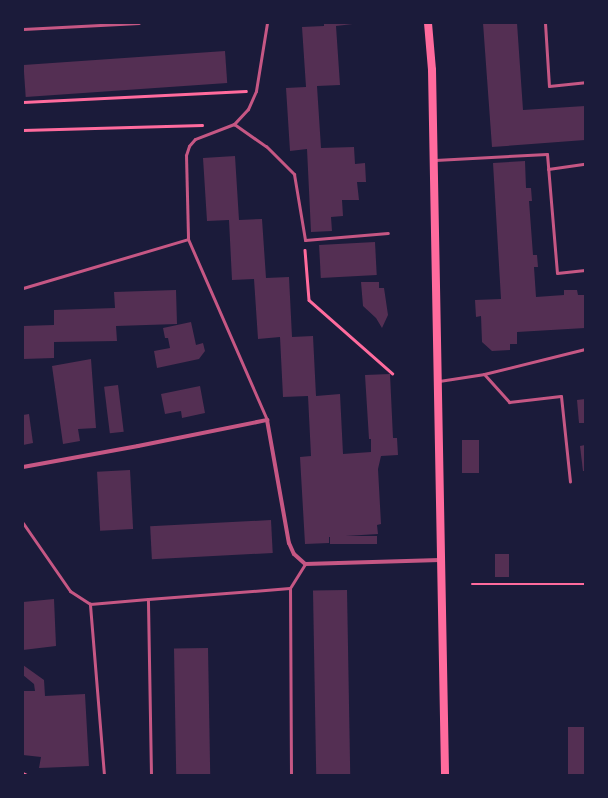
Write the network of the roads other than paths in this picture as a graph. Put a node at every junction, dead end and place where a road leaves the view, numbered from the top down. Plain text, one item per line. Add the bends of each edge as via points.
1 (139, 23) edge
2 (267, 23) edge
3 (428, 23) edge
4 (545, 23) edge
5 (23, 29) edge
6 (585, 82) edge
7 (234, 124) junction
8 (433, 160) junction
9 (585, 164) edge
10 (548, 169) junction
11 (388, 233) dead end
12 (188, 239) junction
13 (585, 270) edge
14 (23, 288) edge
15 (585, 350) edge
16 (484, 374) junction
17 (437, 382) junction
18 (267, 420) junction
19 (23, 466) edge
20 (570, 482) dead end
21 (23, 523) edge
22 (440, 560) junction
23 (304, 564) junction
24 (290, 588) junction
25 (148, 599) junction
26 (90, 604) junction
27 (104, 775) edge
28 (151, 775) edge
29 (291, 775) edge
30 (445, 775) edge

1 - 5 lane
2 - 7 lane via 256,91 248,109
3 - 8 main road via 432,70
4 - 6 lane via 549,86
7 - 11 lane via 266,146 294,174 305,240
7 - 12 lane via 195,139 189,146 186,155
8 - 10 lane via 547,154
8 - 17 main road
9 - 10 lane
10 - 13 lane via 557,274
12 - 14 lane
12 - 18 lane
15 - 16 lane
16 - 17 lane
16 - 20 lane via 509,402 561,396
17 - 22 main road
18 - 19 street
18 - 23 street via 289,544
21 - 26 lane via 70,591
22 - 23 street
22 - 30 main road
23 - 24 lane
24 - 25 lane
24 - 29 lane
25 - 26 lane
25 - 28 lane
26 - 27 lane

